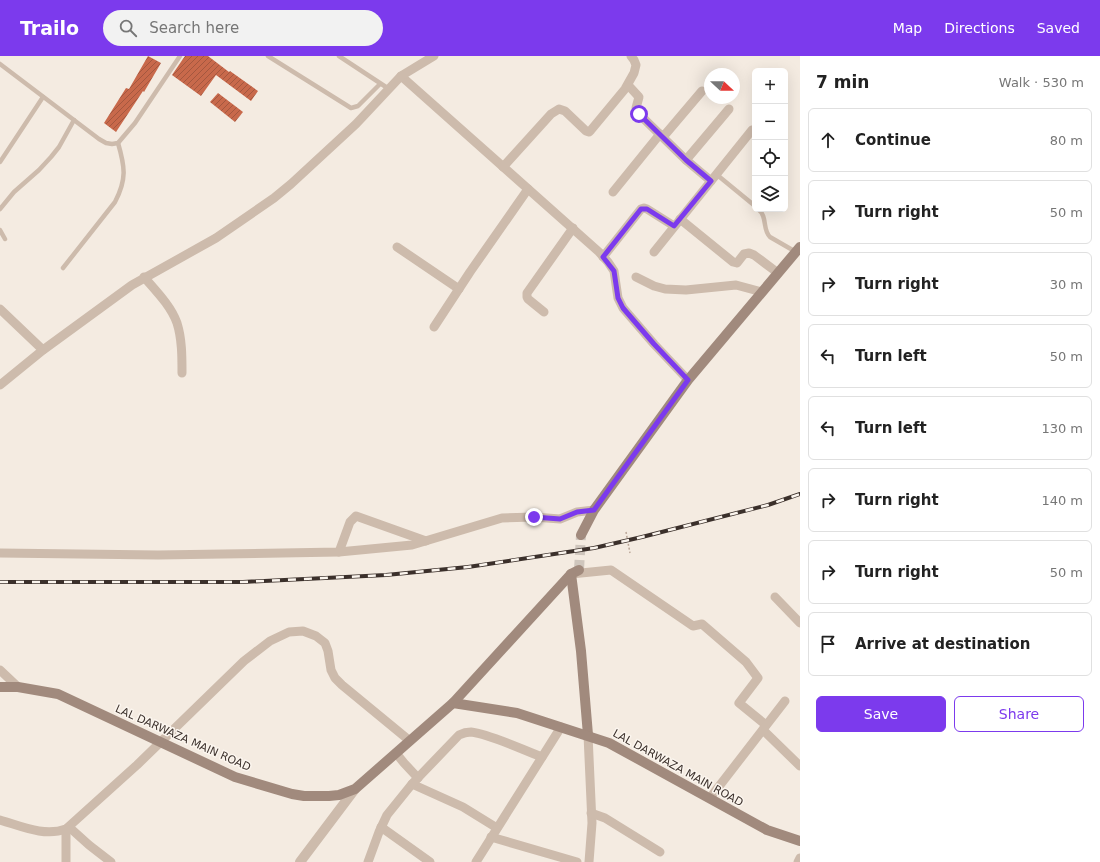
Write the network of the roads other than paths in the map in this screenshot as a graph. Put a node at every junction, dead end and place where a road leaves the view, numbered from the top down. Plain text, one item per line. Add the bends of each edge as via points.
1 (180, 56) edge
2 (268, 56) edge
3 (339, 56) edge
4 (434, 56) edge
5 (631, 56) edge
6 (0, 64) edge
7 (401, 76) junction
8 (380, 84) junction
9 (628, 85) junction
10 (389, 89) junction
11 (702, 91) dead end
12 (43, 97) junction
13 (730, 109) dead end
14 (74, 120) junction
15 (752, 130) dead end
16 (661, 136) junction
17 (118, 143) junction
18 (686, 160) junction
19 (0, 162) edge
20 (503, 167) junction
21 (714, 177) junction
22 (528, 189) junction
23 (613, 192) dead end
24 (752, 204) edge
25 (0, 209) edge
26 (760, 212) edge
27 (677, 223) junction
28 (573, 228) junction
29 (0, 230) edge
30 (5, 239) dead end
31 (397, 247) dead end
32 (798, 249) edge
33 (654, 252) dead end
34 (603, 257) junction
35 (63, 268) dead end
36 (778, 273) junction
37 (144, 277) junction
38 (636, 277) dead end
39 (459, 289) junction
40 (762, 292) junction
41 (0, 309) edge
42 (544, 312) dead end
43 (434, 327) dead end
44 (43, 350) junction
45 (182, 373) dead end
46 (688, 380) junction
47 (0, 385) edge
48 (594, 510) junction
49 (582, 535) tunnel mouth
50 (426, 541) junction
51 (339, 552) junction
52 (0, 553) edge
53 (575, 572) junction
54 (775, 597) dead end
55 (800, 623) edge
56 (0, 670) edge
57 (0, 687) edge
58 (18, 687) junction
59 (785, 701) dead end
60 (453, 703) junction
61 (561, 727) junction
62 (764, 728) junction
63 (588, 735) junction
64 (410, 741) junction
65 (161, 742) junction
66 (396, 753) junction
67 (542, 757) junction
68 (800, 766) edge
69 (415, 781) junction
70 (354, 789) junction
71 (710, 798) junction
72 (591, 813) junction
73 (1, 821) edge
74 (381, 827) junction
75 (68, 828) junction
76 (497, 828) junction
77 (491, 837) junction
78 (800, 840) edge
79 (660, 852) dead end
80 (800, 858) edge
81 (66, 862) edge
82 (111, 862) edge
83 (300, 862) edge
84 (368, 862) edge
85 (430, 862) edge
86 (476, 862) edge
87 (577, 862) edge
88 (589, 862) edge
89 (798, 862) edge

1 - 17 lane via 135,123
2 - 8 lane via 351,108 358,106
3 - 8 lane
4 - 7 street
5 - 9 street via 636,65
6 - 12 lane
7 - 10 street
7 - 20 street
8 - 10 lane
9 - 16 street via 639,97 637,111
9 - 20 street via 590,132 563,109 556,110
10 - 37 street via 356,124 274,198 216,238
11 - 16 street
12 - 14 lane
12 - 19 lane
13 - 18 street
14 - 17 lane via 106,143
14 - 25 lane via 51,157
15 - 21 street
16 - 18 street
16 - 23 street
17 - 35 lane via 124,179 121,191
18 - 21 street
20 - 22 street
21 - 24 lane
21 - 27 street
22 - 28 street
22 - 39 street
26 - 32 lane via 770,237
27 - 33 street
27 - 34 street via 647,209 641,209
27 - 36 street via 733,262 737,263 744,254 749,253
28 - 34 street
28 - 42 street via 527,293 527,297
29 - 30 lane
31 - 39 street
32 - 36 main road
34 - 46 street via 614,271 618,298 623,308
36 - 40 main road
37 - 44 street
37 - 45 street via 177,322 182,350
38 - 40 street via 665,289 686,290 736,285
39 - 43 street
40 - 46 main road
41 - 44 street
44 - 47 street
46 - 48 main road
48 - 49 main road
48 - 50 street via 577,512 560,519 502,518
50 - 51 street via 408,546
50 - 51 street via 356,516 350,522
51 - 52 street via 158,555
53 - 60 main road
53 - 62 street via 611,570 693,626 702,624 746,662 758,678 739,703
53 - 63 main road
54 - 55 street
56 - 58 street
57 - 58 main road, LAL DARWAZA MAIN ROAD
58 - 65 main road, LAL DARWAZA MAIN ROAD via 58,694
59 - 62 street
60 - 61 main road, LAL DARWAZA MAIN ROAD via 517,713
60 - 64 main road, LAL DARWAZA MAIN ROAD
61 - 63 main road, LAL DARWAZA MAIN ROAD
61 - 67 street
62 - 68 street
62 - 71 street
63 - 71 main road, LAL DARWAZA MAIN ROAD via 609,743
63 - 72 street
64 - 65 street via 342,685 331,670 325,643 303,630 289,632 257,650
64 - 66 main road, LAL DARWAZA MAIN ROAD
65 - 70 main road, LAL DARWAZA MAIN ROAD via 235,777 292,794 329,796
65 - 75 street
66 - 69 street
66 - 70 main road, LAL DARWAZA MAIN ROAD
67 - 69 street via 491,737 466,732 459,735
67 - 76 street
69 - 74 street via 387,815
69 - 76 street
70 - 83 street
71 - 78 main road, LAL DARWAZA MAIN ROAD via 767,830
72 - 79 street via 605,818
72 - 88 street
73 - 75 street via 44,832 57,832
74 - 84 street
74 - 85 street
75 - 81 street
75 - 82 street
76 - 77 street
77 - 86 street
77 - 87 street
80 - 89 street

